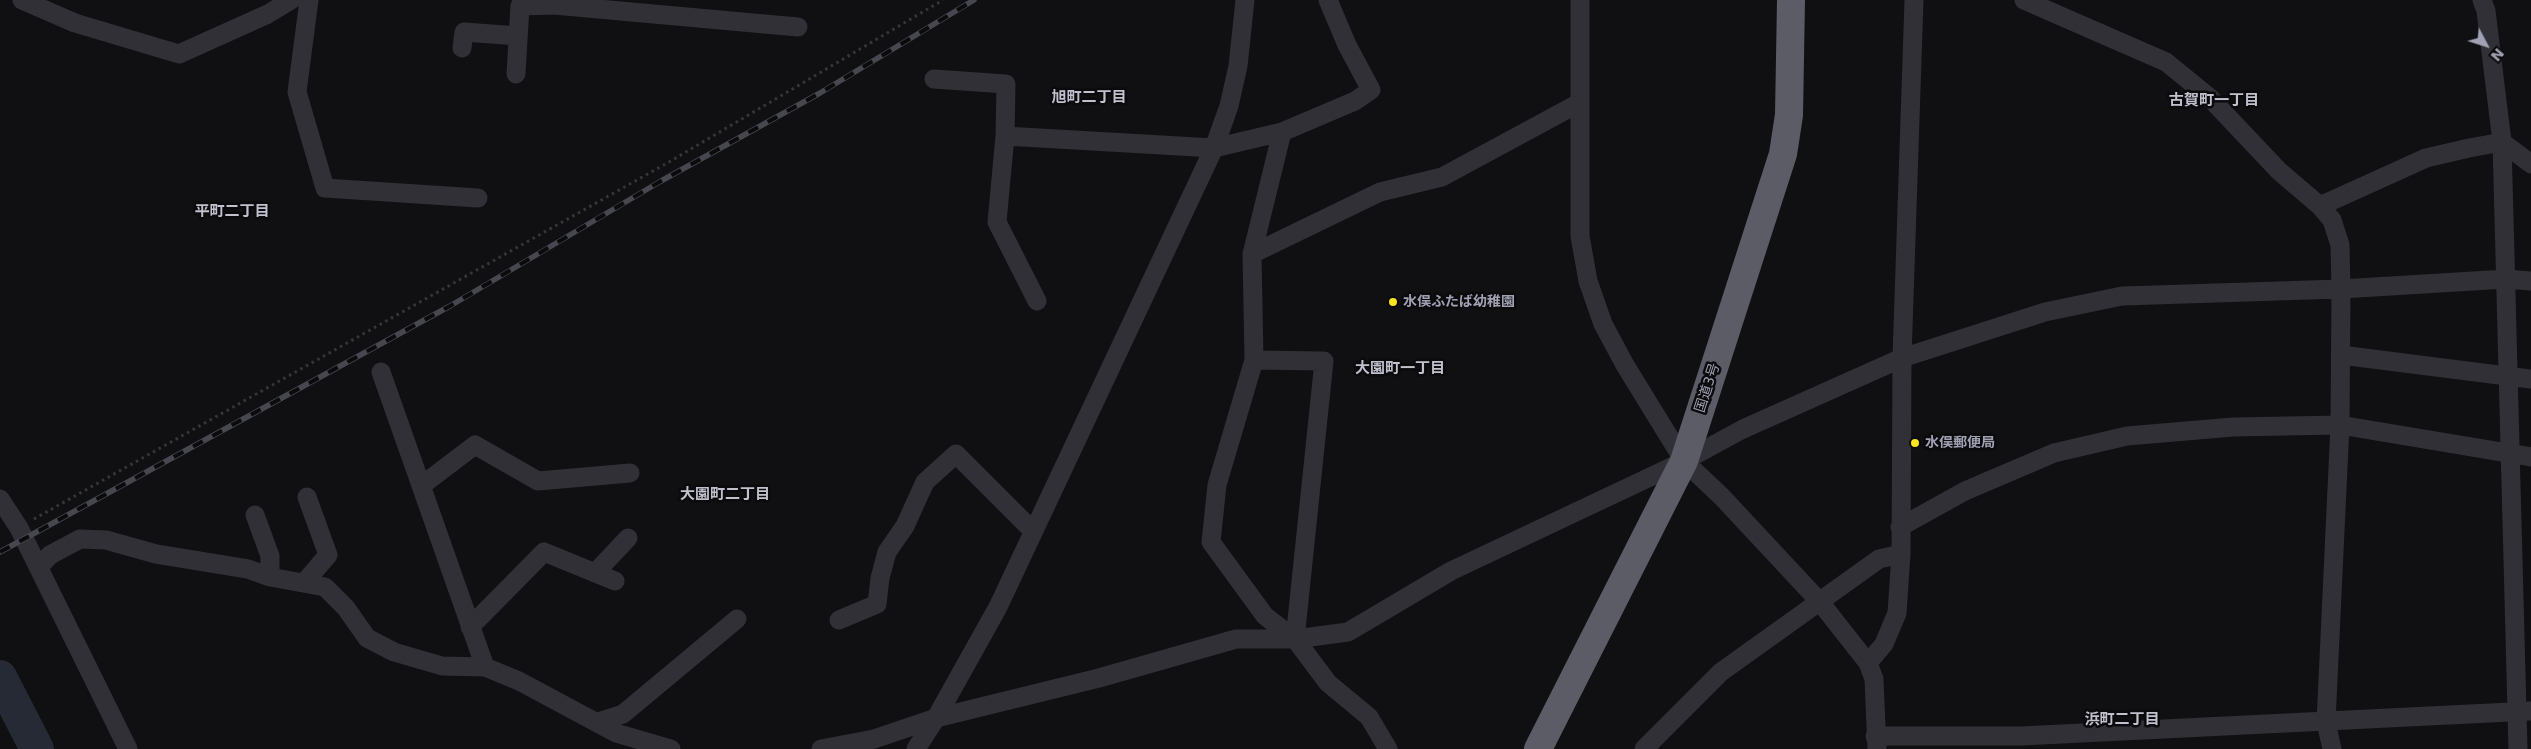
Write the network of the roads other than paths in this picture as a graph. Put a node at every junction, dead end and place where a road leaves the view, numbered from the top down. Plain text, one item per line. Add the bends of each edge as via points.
1 (22, 0) edge
2 (291, 0) edge
3 (309, 0) edge
4 (1245, 0) edge
5 (1328, 0) edge
6 (1580, 0) edge
7 (1791, 0) edge
8 (1914, 0) edge
9 (2024, 0) edge
10 (2482, 0) edge
11 (554, 2) edge
12 (798, 27) dead end
13 (463, 32) dead end
14 (518, 36) junction
15 (516, 74) dead end
16 (934, 79) dead end
17 (1579, 103) junction
18 (1282, 132) junction
19 (1005, 136) junction
20 (2502, 142) junction
21 (1214, 148) junction
22 (2531, 164) edge
23 (478, 198) dead end
24 (2320, 206) junction
25 (1252, 254) junction
26 (2506, 280) junction
27 (2531, 281) edge
28 (2341, 289) junction
29 (1037, 301) dead end
30 (2341, 355) junction
31 (1902, 358) junction
32 (1254, 360) junction
33 (381, 372) dead end
34 (2510, 375) junction
35 (2531, 379) edge
36 (2340, 425) junction
37 (2511, 453) junction
38 (2531, 457) edge
39 (1684, 461) junction
40 (630, 473) dead end
41 (421, 486) junction
42 (307, 497) dead end
43 (0, 499) edge
44 (256, 515) dead end
45 (1900, 527) junction
46 (1034, 531) junction
47 (628, 538) dead end
48 (1901, 554) junction
49 (39, 567) junction
50 (596, 573) junction
51 (270, 577) junction
52 (615, 581) dead end
53 (304, 583) junction
54 (1820, 602) junction
55 (737, 619) dead end
56 (839, 620) dead end
57 (470, 627) junction
58 (1295, 639) junction
59 (1868, 663) junction
60 (485, 667) junction
61 (2523, 711) edge
62 (936, 718) junction
63 (598, 722) junction
64 (2326, 722) junction
65 (1876, 743) edge
66 (128, 749) edge
67 (671, 749) edge
68 (822, 749) edge
69 (916, 749) edge
70 (1388, 749) edge
71 (1538, 749) edge
72 (1644, 749) edge
73 (2332, 749) edge
74 (2518, 749) edge

1 - 2 street via 74,23 179,54 268,14
3 - 23 street via 297,92 325,188
4 - 21 street via 1238,66 1229,106
5 - 18 street via 1371,90 1355,101
6 - 17 street
7 - 39 highway, 国道3号 via 1789,114 1783,154
8 - 31 street
9 - 24 street via 2166,62 2209,97 2279,171
10 - 20 street via 2488,21
11 - 12 street
11 - 14 street via 520,6
13 - 14 street
14 - 15 street
16 - 19 street via 1006,84
17 - 25 street via 1442,177 1380,192
17 - 39 street via 1580,236 1588,281 1616,349
18 - 21 street
18 - 25 street
19 - 21 street
19 - 29 street via 997,222
20 - 22 street
20 - 24 street via 2426,158
20 - 26 street
21 - 46 street
24 - 28 street via 2332,220 2340,245
25 - 32 street
26 - 27 street
26 - 28 street
26 - 34 street
28 - 30 street
28 - 31 street via 2122,296 2045,312
30 - 34 street
30 - 36 street
31 - 39 street via 1743,430
31 - 45 street
32 - 58 street via 1217,485 1211,542 1264,616
32 - 58 street via 1324,361
33 - 41 street
34 - 35 street
34 - 37 street
36 - 37 street
36 - 45 street via 2233,427 2127,436 2054,453 1965,491
36 - 64 street
37 - 38 street
37 - 61 street
39 - 54 street
39 - 58 street via 1450,571 1348,632
39 - 71 highway, 国道3号
40 - 41 street via 538,482 474,445
41 - 57 street
42 - 53 street via 328,555
43 - 49 street
44 - 51 street via 270,556
45 - 48 street
46 - 56 street via 956,454 925,482 905,526 887,552 877,604
46 - 62 street via 998,607
47 - 50 street
48 - 54 street via 1879,559
48 - 59 street via 1897,613 1884,644
49 - 51 street via 50,555 80,538 106,540 156,554 248,569
49 - 66 street
50 - 52 street
50 - 57 street via 544,552
51 - 53 street
53 - 60 street via 325,587 346,608 367,638 394,652 442,666
54 - 59 street
54 - 72 street via 1721,672
55 - 63 street via 623,714
57 - 60 street
58 - 62 street via 1236,639 1099,678
58 - 70 street via 1328,683 1369,717
59 - 65 street via 1874,679
60 - 63 street via 520,681
61 - 64 street
61 - 74 street
62 - 68 street via 874,738
62 - 69 street
63 - 67 street via 616,732
64 - 65 street
64 - 73 street

